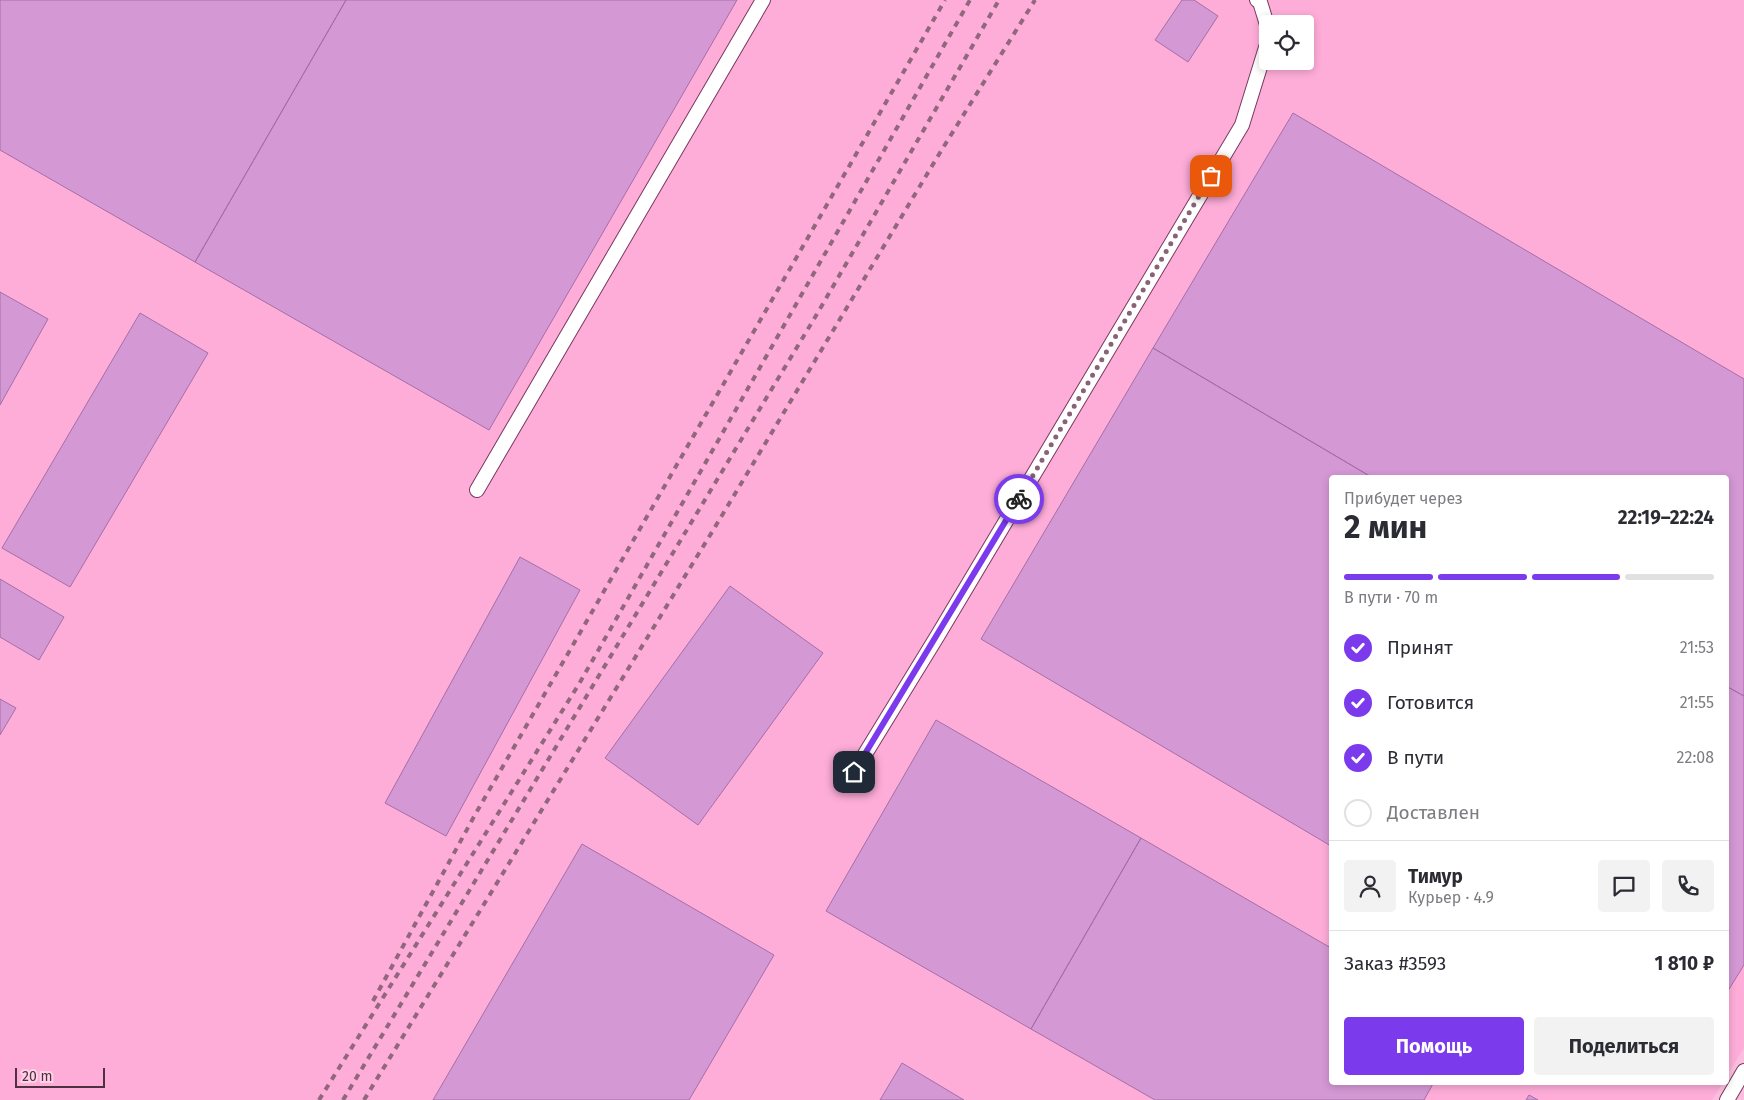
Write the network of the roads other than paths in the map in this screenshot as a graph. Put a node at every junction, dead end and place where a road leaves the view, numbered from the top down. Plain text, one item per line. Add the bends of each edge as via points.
1 (763, 0) edge
2 (1257, 0) edge
3 (1264, 15) edge
4 (1259, 70) edge
5 (477, 490) dead end
6 (854, 772) dead end
7 (1744, 1071) edge
8 (1727, 1100) edge

1 - 5 lane
2 - 3 lane
4 - 6 lane via 1242,125
7 - 8 lane

